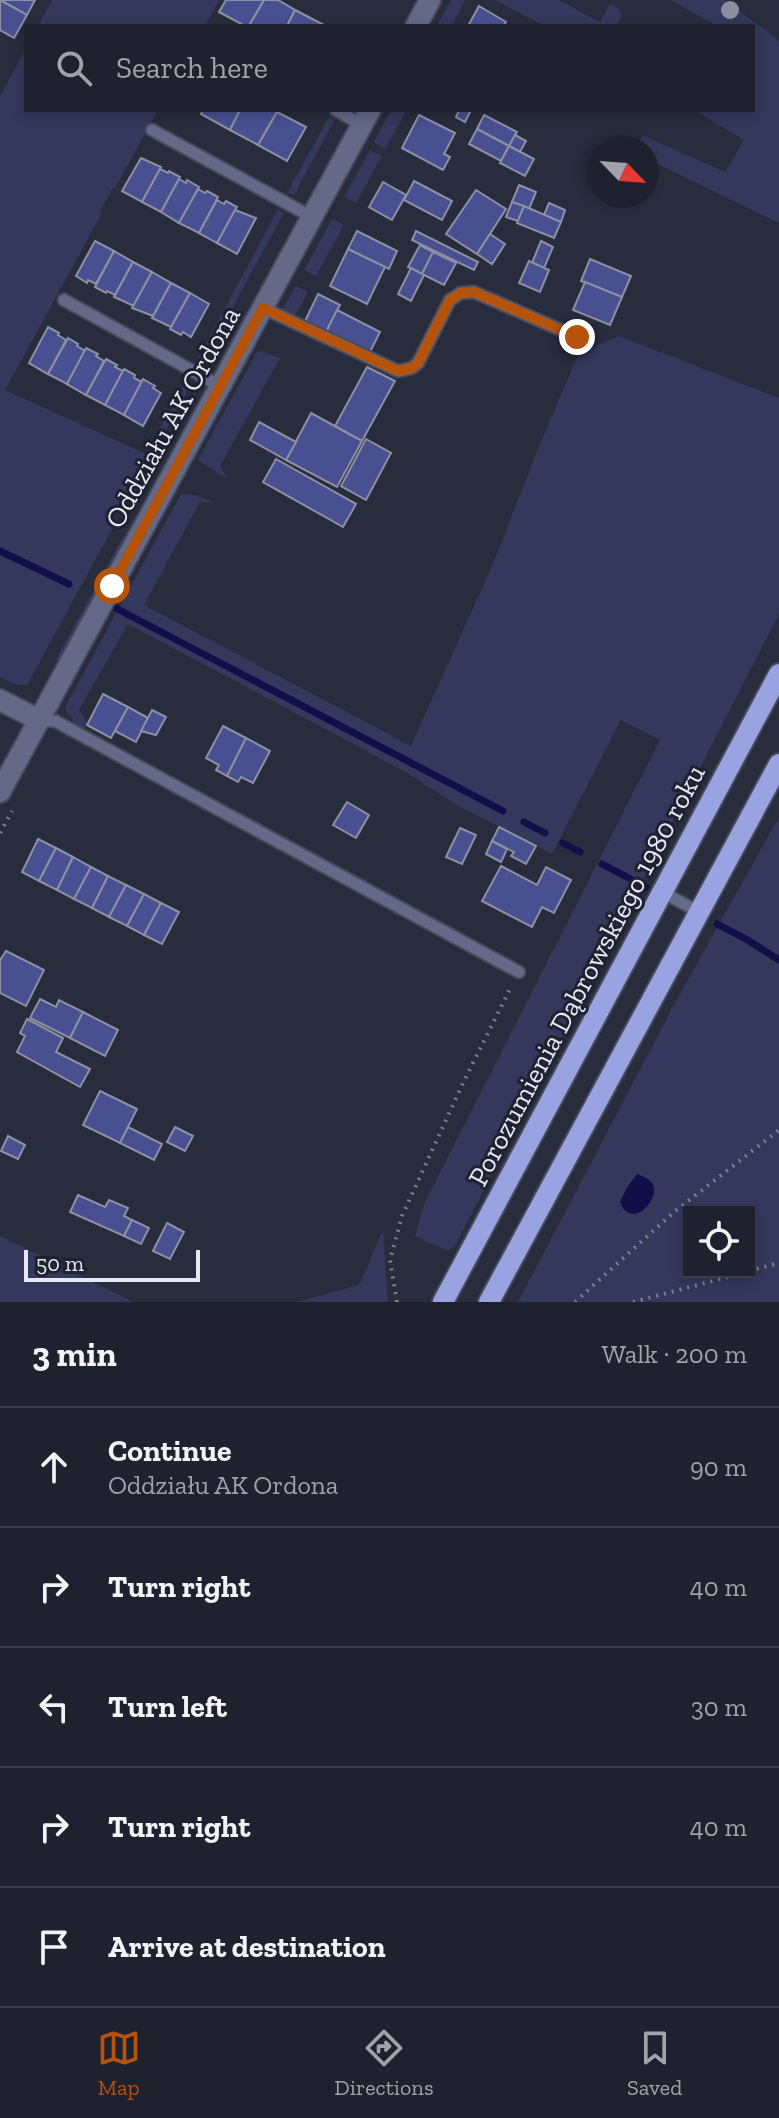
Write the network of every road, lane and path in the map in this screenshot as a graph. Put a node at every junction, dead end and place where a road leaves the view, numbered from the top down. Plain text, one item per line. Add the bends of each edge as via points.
1 (430, 0) edge
2 (417, 24) edge
3 (345, 112) edge
4 (366, 117) edge
5 (152, 130) dead end
6 (312, 217) junction
7 (64, 300) dead end
8 (263, 308) junction
9 (577, 337) dead end
10 (220, 386) junction
11 (779, 674) edge
12 (0, 700) edge
13 (39, 720) junction
14 (779, 764) edge
15 (0, 792) edge
16 (662, 892) junction
17 (699, 912) junction
18 (519, 972) joint
19 (779, 1130) edge
20 (779, 1263) edge
21 (755, 1270) edge
22 (725, 1278) edge
23 (397, 1302) edge
24 (443, 1302) edge
25 (489, 1302) edge
26 (575, 1302) edge
27 (633, 1302) edge

1 - 2 street
3 - 4 lane
4 - 6 street, Oddziału AK Ordona
5 - 6 lane
6 - 8 street, Oddziału AK Ordona
7 - 10 lane
8 - 9 lane via 398,371 418,363 450,300 461,293 474,292
8 - 10 street, Oddziału AK Ordona
10 - 13 street, Oddziału AK Ordona
11 - 16 main road, Porozumienia Dąbrowskiego 1980 roku
12 - 13 street
13 - 15 street, Oddziału AK Ordona
13 - 18 lane via 55,721
14 - 17 main road
16 - 17 lane
16 - 24 main road, Porozumienia Dąbrowskiego 1980 roku
17 - 25 main road
18 - 23 path via 402,1216 390,1260
19 - 26 path via 674,1212
20 - 21 path
22 - 27 path

